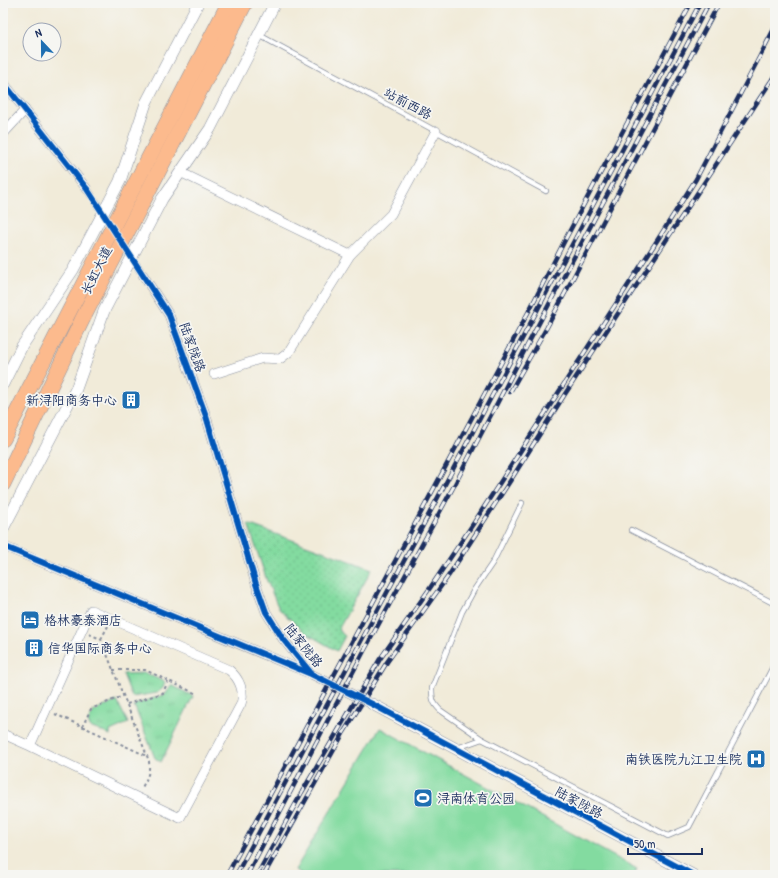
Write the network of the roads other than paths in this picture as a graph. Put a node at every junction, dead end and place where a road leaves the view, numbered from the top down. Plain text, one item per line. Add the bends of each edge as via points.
1 (198, 3) edge
2 (229, 3) edge
3 (245, 3) edge
4 (275, 3) edge
5 (259, 35) junction
6 (3, 82) edge
7 (25, 110) junction
8 (436, 131) junction
9 (3, 134) edge
10 (180, 172) junction
11 (87, 189) tunnel mouth
12 (546, 191) dead end
13 (350, 255) junction
14 (143, 274) tunnel mouth
15 (214, 374) dead end
16 (3, 384) edge
17 (3, 439) edge
18 (3, 484) edge
19 (522, 503) dead end
20 (3, 529) edge
21 (631, 530) dead end
22 (3, 546) edge
23 (775, 604) edge
24 (775, 663) edge
25 (311, 674) junction
26 (372, 704) joint
27 (3, 734) edge
28 (482, 739) junction
29 (30, 746) junction
30 (456, 749) junction
31 (693, 875) edge

1 - 16 street via 146,103 120,181 73,270 22,346
2 - 17 highway, 长虹大道
3 - 18 highway, 长虹大道 via 82,320
4 - 5 street
5 - 8 lane, 站前西路
5 - 10 street via 210,129
6 - 7 street
7 - 9 street
7 - 11 street
8 - 12 lane, 站前西路
8 - 13 street via 391,214
10 - 13 street
10 - 20 street via 162,199 104,311 76,389
13 - 15 street via 289,352 280,359 263,358
14 - 25 street, 陆家陇路 via 169,315 206,416 266,612 283,639
19 - 28 lane via 493,562 462,612 432,688 432,699 436,706
21 - 23 lane
22 - 25 street
24 - 28 lane via 689,827 668,836
25 - 26 street, 陆家陇路
26 - 30 street, 陆家陇路
27 - 29 street
28 - 30 lane
29 - 29 street via 180,818 241,704 242,690 238,679 228,670 91,610
30 - 31 street, 陆家陇路

